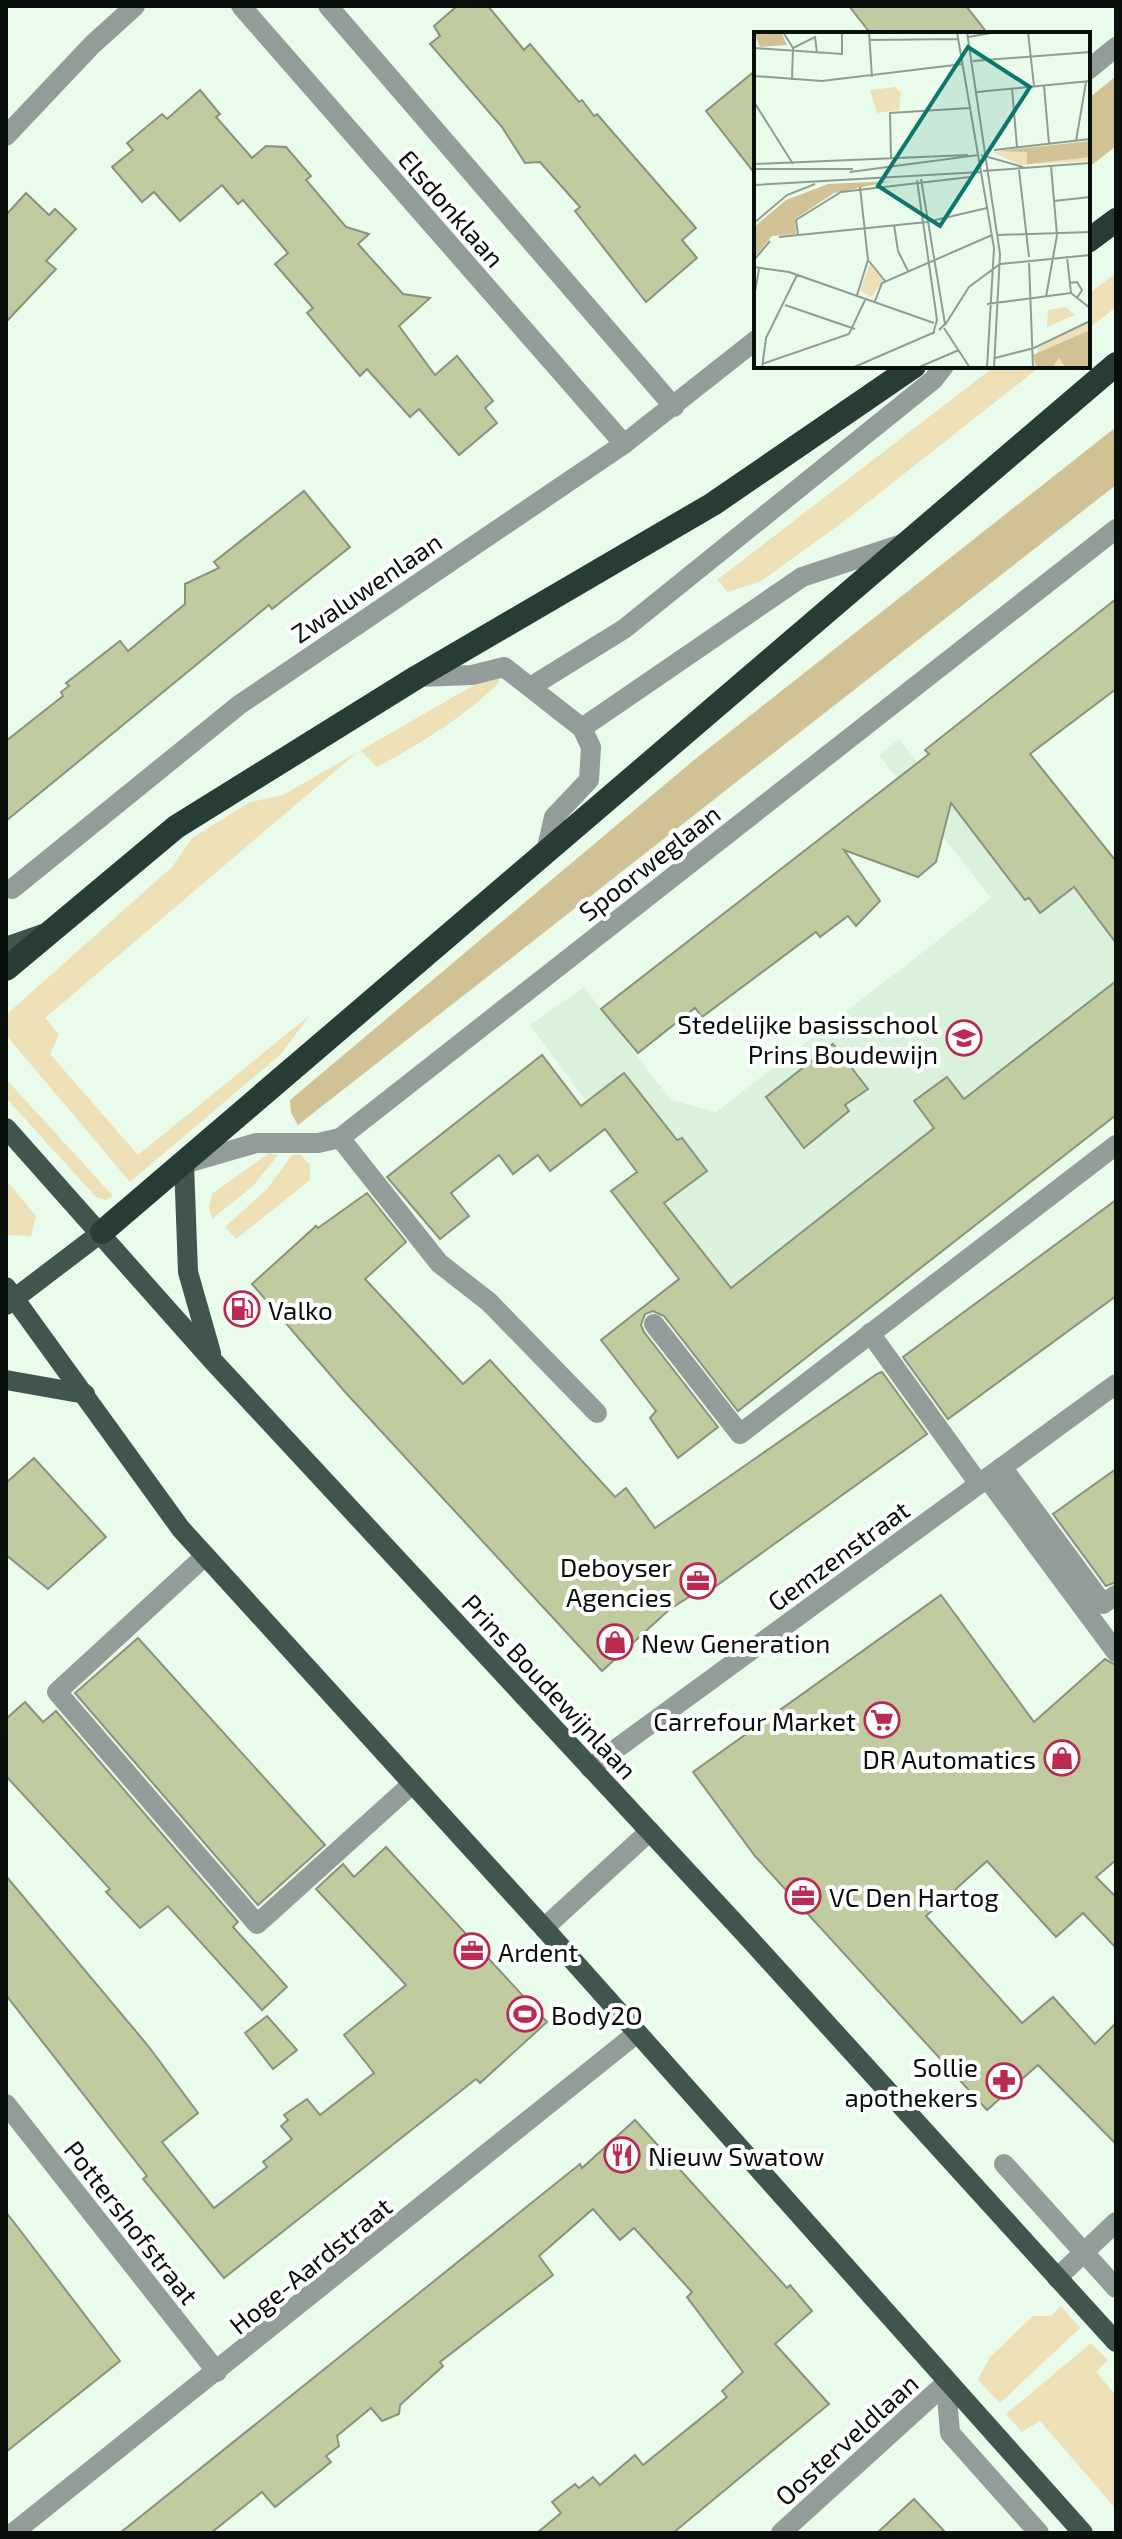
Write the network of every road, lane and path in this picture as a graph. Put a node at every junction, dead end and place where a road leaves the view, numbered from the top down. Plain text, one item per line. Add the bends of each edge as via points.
1 (135, 6) edge
2 (241, 6) edge
3 (328, 6) edge
4 (1116, 47) edge
5 (1090, 68) edge
6 (6, 136) edge
7 (1116, 220) edge
8 (1090, 240) edge
9 (754, 342) edge
10 (1116, 364) edge
11 (911, 368) edge
12 (942, 368) edge
13 (674, 407) junction
14 (624, 444) junction
15 (1116, 529) edge
16 (907, 543) junction
17 (417, 677) junction
18 (532, 686) junction
19 (582, 728) junction
20 (546, 852) junction
21 (12, 889) dead end
22 (47, 932) junction
23 (6, 947) edge
24 (6, 969) edge
25 (6, 1128) edge
26 (340, 1138) junction
27 (1116, 1145) edge
28 (184, 1164) junction
29 (102, 1232) junction
30 (9, 1297) edge
31 (654, 1324) dead end
32 (870, 1333) junction
33 (213, 1361) junction
34 (6, 1380) edge
35 (1116, 1384) edge
36 (85, 1394) junction
37 (597, 1413) dead end
38 (989, 1476) junction
39 (205, 1556) junction
40 (1116, 1595) edge
41 (1116, 1652) edge
42 (590, 1768) junction
43 (411, 1785) junction
44 (650, 1831) junction
45 (544, 1928) junction
46 (636, 2034) junction
47 (6, 2104) edge
48 (1004, 2164) dead end
49 (1116, 2222) edge
50 (1084, 2252) junction
51 (1057, 2278) junction
52 (1116, 2288) edge
53 (1116, 2342) edge
54 (217, 2372) junction
55 (946, 2383) junction
56 (13, 2533) edge
57 (781, 2533) edge
58 (1039, 2533) edge
59 (1083, 2533) edge

1 - 6 street
2 - 14 street, Elsdonklaan
3 - 13 street, Elsdonklaan
4 - 5 street
7 - 8 highway
9 - 13 street, Zwaluwenlaan
10 - 16 highway
11 - 17 highway via 713,504
12 - 18 street via 624,629
13 - 14 street, Zwaluwenlaan
14 - 21 street, Zwaluwenlaan via 239,705
15 - 26 street, Spoorweglaan
16 - 19 street via 802,577
16 - 20 highway
17 - 18 street via 472,675 504,667
17 - 22 highway via 176,827
18 - 19 street
19 - 20 street via 591,747 589,780 554,817
20 - 28 highway
22 - 23 main road
22 - 24 highway
25 - 29 main road, Prins Boudewijnlaan
26 - 28 street via 256,1143
26 - 37 street via 439,1263 489,1302
27 - 32 street
28 - 29 highway
28 - 33 main road via 188,1272
29 - 30 main road
29 - 33 main road, Prins Boudewijnlaan
30 - 36 main road
31 - 32 street via 740,1434
32 - 38 street
33 - 42 main road, Prins Boudewijnlaan
34 - 36 main road
35 - 38 street, Gemzenstraat
36 - 39 main road
38 - 40 street via 1103,1604
38 - 41 street
38 - 42 street, Gemzenstraat
39 - 43 main road
39 - 43 street via 57,1692 257,1924
42 - 44 main road, Prins Boudewijnlaan
43 - 45 main road
44 - 45 street
44 - 51 main road, Prins Boudewijnlaan
45 - 46 main road
46 - 54 street, Hoge-Aardstraat
46 - 55 main road
47 - 54 street, Pottershofstraat
48 - 50 street
49 - 50 street
50 - 51 street
50 - 52 street
51 - 53 main road, Prins Boudewijnlaan
54 - 56 street, Hoge-Aardstraat
55 - 57 street, Oosterveldlaan
55 - 58 street via 950,2433
55 - 59 main road

